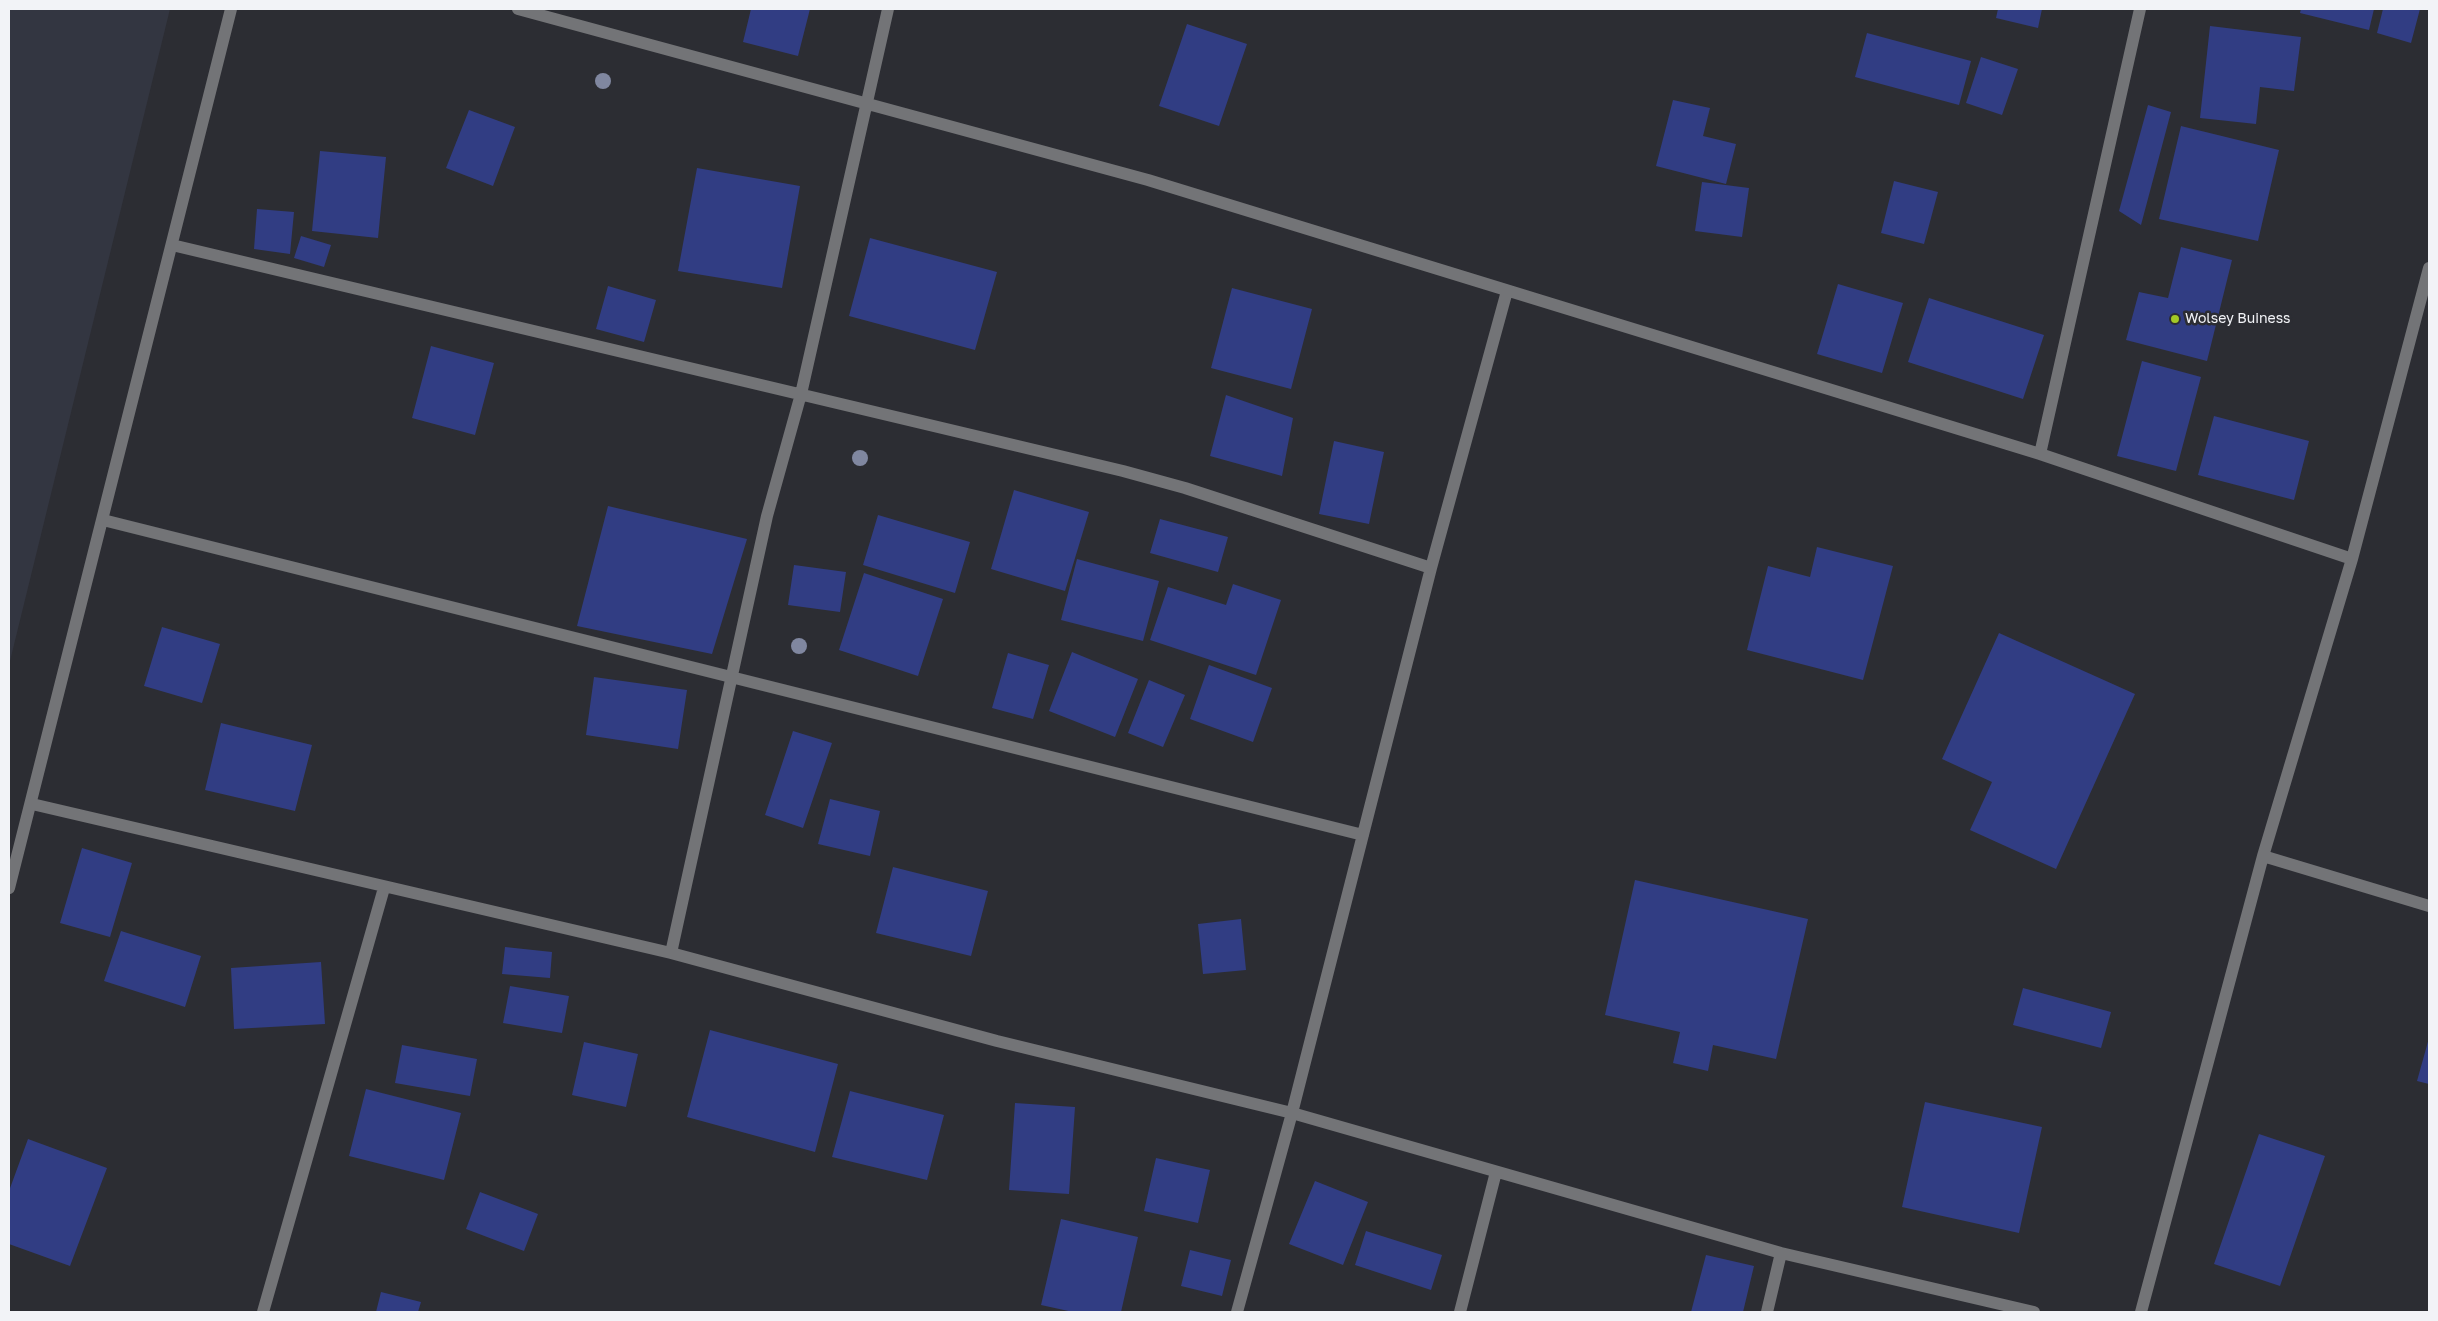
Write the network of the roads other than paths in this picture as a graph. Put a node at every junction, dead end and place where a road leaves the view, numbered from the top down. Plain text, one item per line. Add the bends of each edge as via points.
1 (231, 9) edge
2 (518, 9) edge
3 (888, 9) edge
4 (2140, 9) edge
5 (866, 102) junction
6 (172, 245) junction
7 (2429, 268) edge
8 (1507, 291) junction
9 (802, 394) junction
10 (2040, 454) junction
11 (103, 520) junction
12 (2352, 559) junction
13 (1431, 568) junction
14 (733, 676) junction
15 (32, 804) junction
16 (1363, 835) junction
17 (2263, 856) junction
18 (9, 888) edge
19 (384, 888) junction
20 (2429, 906) edge
21 (670, 953) junction
22 (1292, 1113) junction
23 (1496, 1172) junction
24 (1781, 1253) junction
25 (263, 1312) edge
26 (1237, 1312) edge
27 (1460, 1312) edge
28 (1767, 1312) edge
29 (2034, 1312) edge
30 (2141, 1312) edge

1 - 6 street
2 - 5 street
3 - 5 street
4 - 10 street
5 - 8 street via 1148,180
5 - 9 street
6 - 9 street
6 - 11 street
7 - 12 street
8 - 10 street
8 - 13 street
9 - 13 street via 1185,488
9 - 14 street via 767,516
10 - 12 street
11 - 14 street
11 - 15 street
12 - 17 street
13 - 16 street
14 - 16 street
14 - 21 street
15 - 18 street
15 - 19 street
16 - 22 street
17 - 20 street
17 - 30 street
19 - 21 street
19 - 25 street
21 - 22 street via 997,1041
22 - 23 street
22 - 26 street
23 - 24 street
23 - 27 street
24 - 28 street
24 - 29 street

